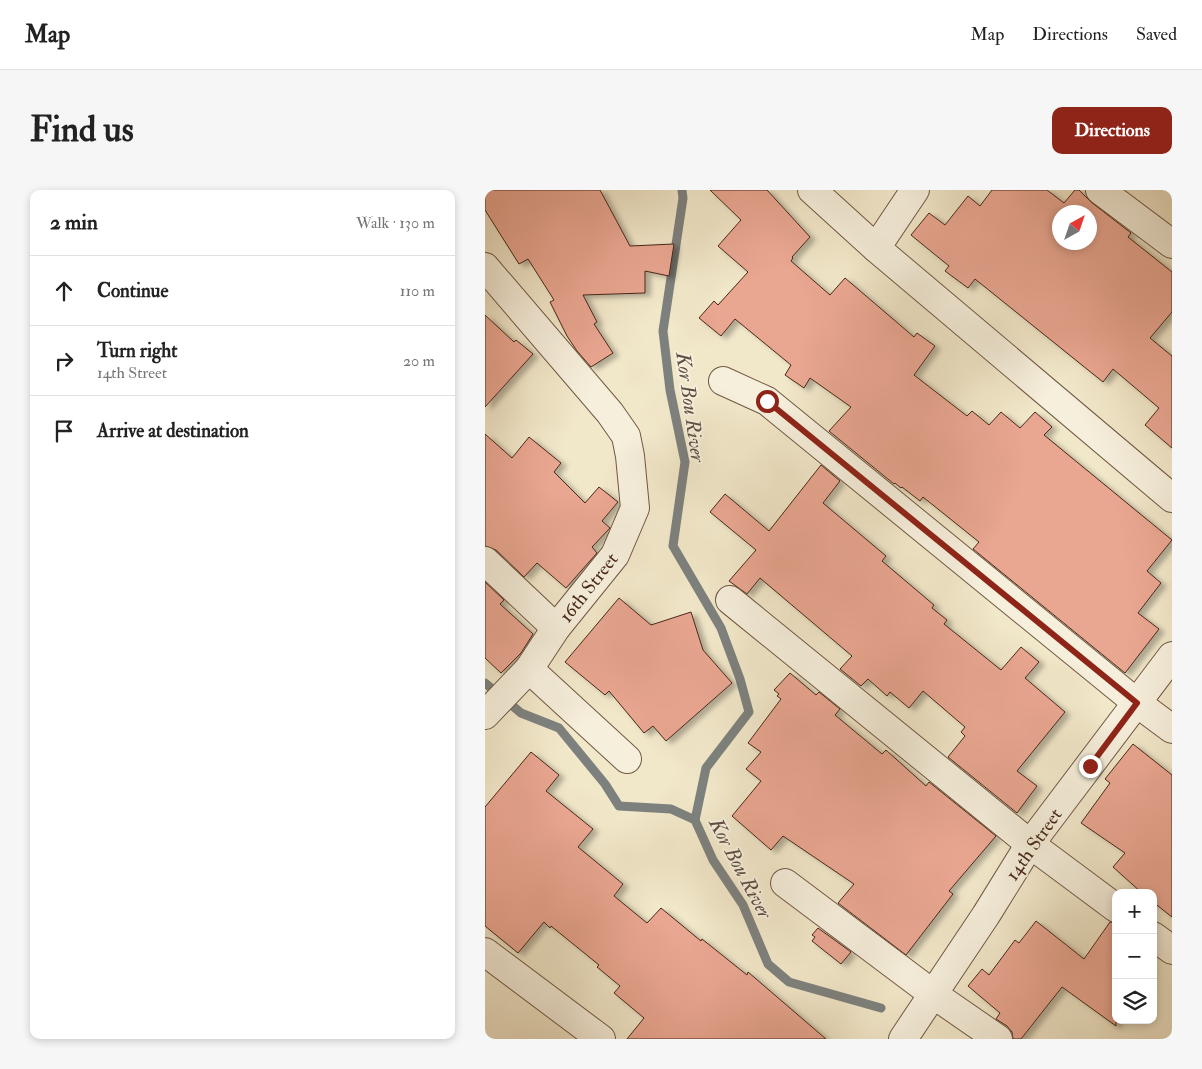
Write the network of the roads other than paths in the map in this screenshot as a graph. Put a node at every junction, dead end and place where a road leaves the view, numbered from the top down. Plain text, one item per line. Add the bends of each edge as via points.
1 (812, 190) edge
2 (915, 190) edge
3 (1100, 190) edge
4 (1172, 244) edge
5 (876, 248) junction
6 (485, 267) edge
7 (723, 381) dead end
8 (1172, 498) edge
9 (485, 561) edge
10 (730, 600) dead end
11 (555, 628) junction
12 (1172, 656) edge
13 (529, 669) junction
14 (1137, 703) junction
15 (485, 715) edge
16 (1172, 729) edge
17 (627, 759) dead end
18 (1030, 844) junction
19 (785, 883) dead end
20 (1112, 905) edge
21 (1157, 939) edge
22 (1172, 950) edge
23 (485, 952) edge
24 (933, 994) junction
25 (601, 1039) edge
26 (903, 1039) edge
27 (998, 1039) edge

1 - 5 street
2 - 5 street
3 - 4 street
5 - 8 street
6 - 11 street, 16th Street via 610,413 626,436 630,456 635,508 615,555
7 - 14 street via 767,401
9 - 11 street
10 - 18 street
11 - 13 street, 16th Street
12 - 14 street, 14th Street
13 - 15 street, 16th Street
13 - 17 street
14 - 16 street
14 - 18 street, 14th Street
18 - 20 street
18 - 24 street, 14th Street
19 - 24 street
21 - 22 street
23 - 25 street
24 - 26 street, 14th Street
24 - 27 street

